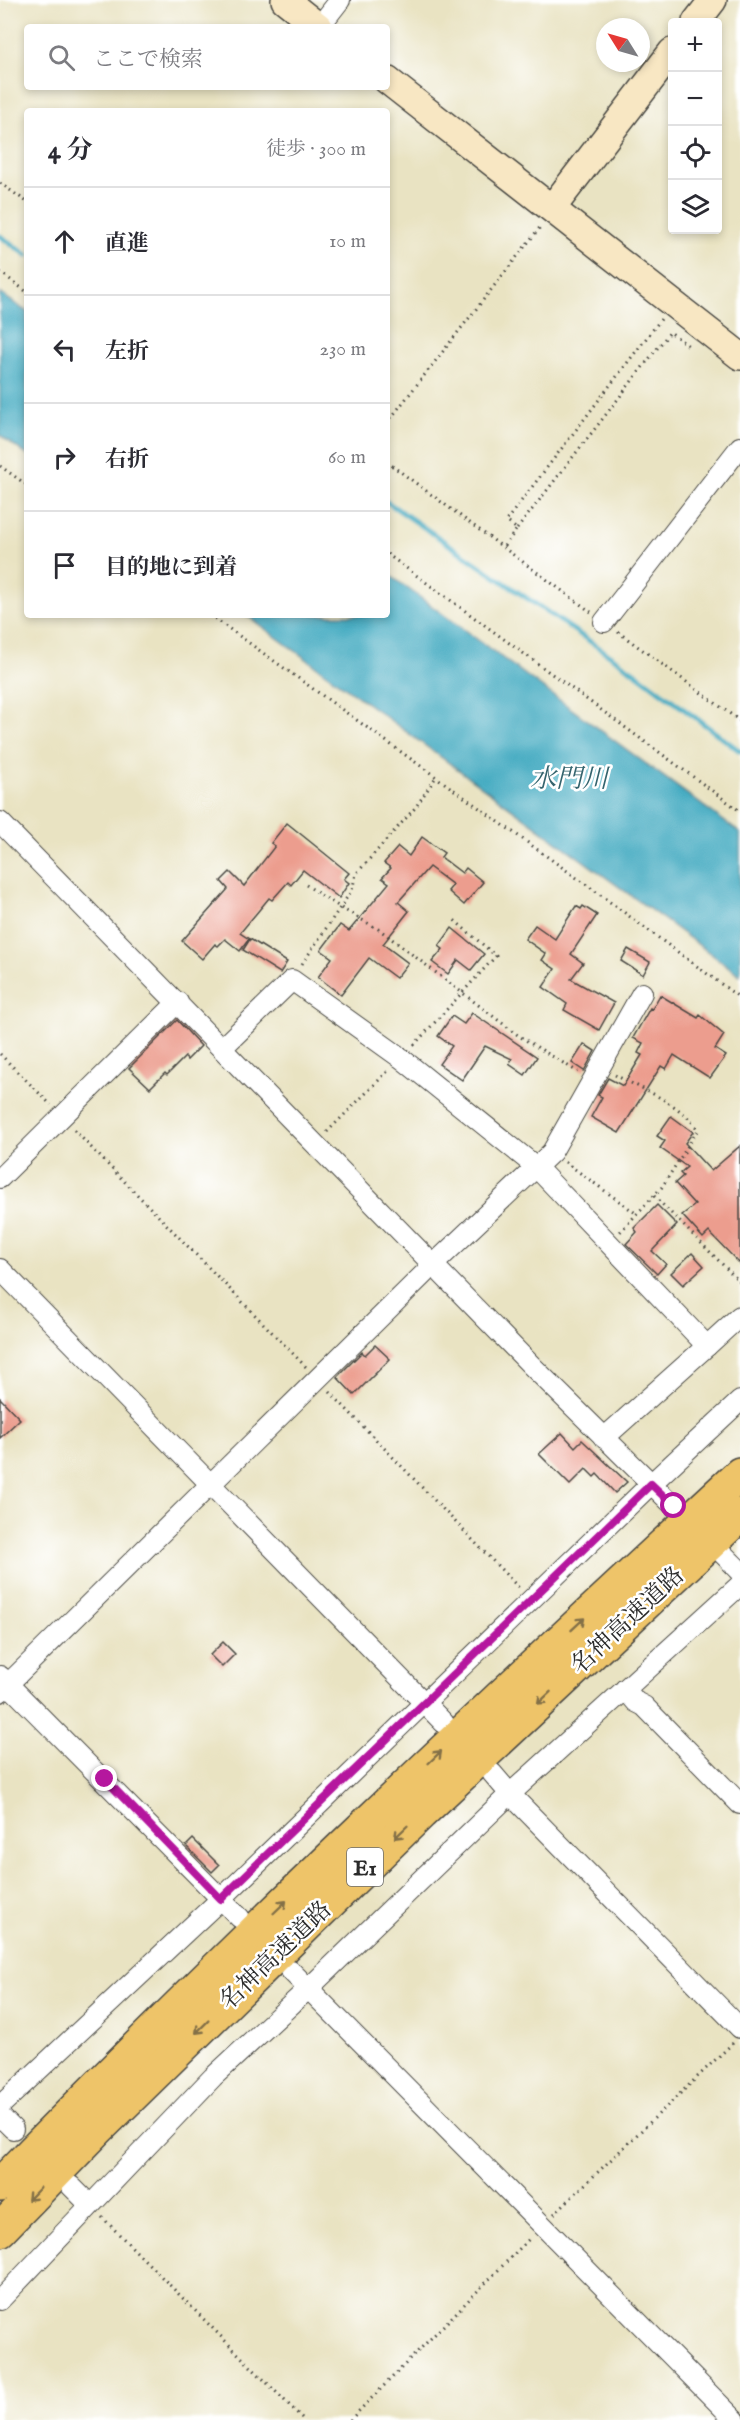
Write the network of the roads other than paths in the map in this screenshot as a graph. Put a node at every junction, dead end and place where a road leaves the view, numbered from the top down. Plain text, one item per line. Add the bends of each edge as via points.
1 (285, 0) edge
2 (340, 0) edge
3 (713, 0) edge
4 (699, 18) edge
5 (315, 24) edge
6 (321, 24) edge
7 (668, 57) edge
8 (390, 82) edge
9 (553, 209) junction
10 (724, 346) edge
11 (740, 447) edge
12 (604, 622) road end
13 (0, 822) edge
14 (642, 993) dead end
15 (178, 1002) junction
16 (222, 1048) junction
17 (535, 1166) junction
18 (0, 1178) edge
19 (433, 1265) junction
20 (0, 1269) edge
21 (740, 1316) edge
22 (707, 1346) junction
23 (740, 1401) edge
24 (604, 1438) junction
25 (740, 1474) edge
26 (211, 1483) junction
27 (651, 1484) junction
28 (674, 1506) dead end
29 (740, 1515) edge
30 (723, 1554) dead end
31 (740, 1571) edge
32 (740, 1585) edge
33 (3, 1684) edge
34 (625, 1689) junction
35 (423, 1703) junction
36 (444, 1723) dead end
37 (492, 1773) dead end
38 (510, 1794) junction
39 (740, 1804) edge
40 (221, 1899) junction
41 (240, 1918) dead end
42 (224, 1962) junction
43 (291, 1971) dead end
44 (309, 1988) junction
45 (740, 2028) edge
46 (0, 2106) edge
47 (0, 2174) edge
48 (0, 2185) edge
49 (71, 2186) dead end
50 (90, 2205) junction
51 (0, 2229) edge
52 (0, 2300) edge
53 (735, 2420) edge

1 - 5 street
2 - 6 street
3 - 4 street
7 - 9 street
8 - 9 street
9 - 10 street
11 - 12 street
13 - 15 street
14 - 17 street via 552,1152
15 - 16 street
15 - 18 street
16 - 17 street via 292,980 401,1058
16 - 19 street
17 - 19 street
17 - 22 street
19 - 24 street
19 - 26 street
20 - 26 street
21 - 22 street
22 - 24 street
23 - 27 street
24 - 27 street
42 -> 25 highway, 名神高速道路 / E1 via 461,1732
26 - 33 street
26 - 35 street
27 - 28 street
27 - 35 street
29 -> 51 highway, 名神高速道路 / E1 via 412,1821
30 - 31 street
32 - 34 street
33 - 40 street via 105,1779
34 - 38 street
34 - 39 street
35 - 36 street
35 - 40 street
37 - 38 street
38 - 44 street
38 - 45 street
40 - 41 street
40 - 46 street
42 - 47 highway via 132,2042
42 - 48 highway, 名神高速道路 / E1
43 - 44 street
44 - 50 street via 213,2076
44 - 53 street
49 - 50 street
50 - 52 street

